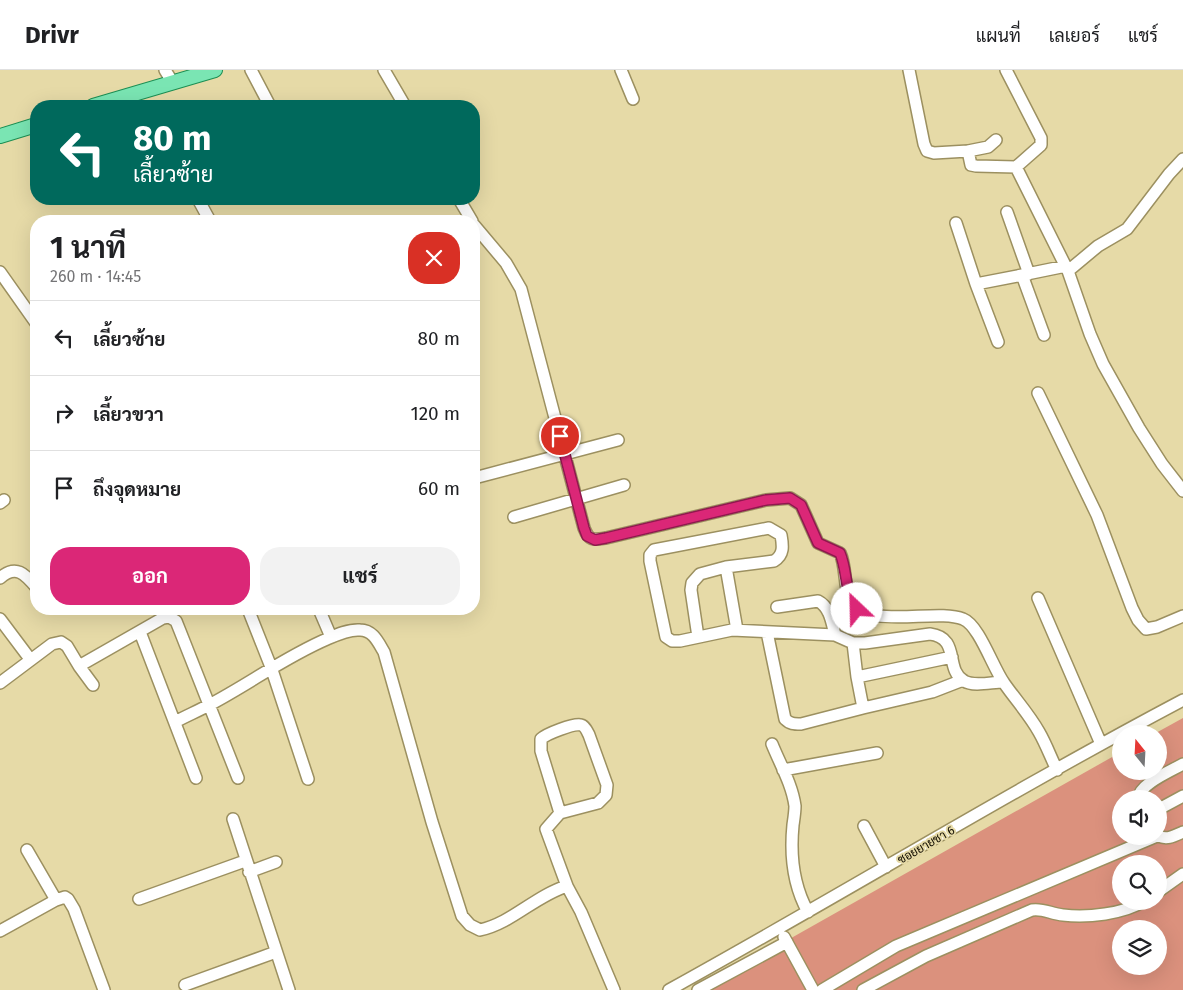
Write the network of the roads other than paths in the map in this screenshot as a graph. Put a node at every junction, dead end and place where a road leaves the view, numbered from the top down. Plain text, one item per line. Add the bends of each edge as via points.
1 (165, 70) edge
2 (215, 70) edge
3 (251, 70) edge
4 (384, 70) edge
5 (621, 70) edge
6 (909, 70) edge
7 (1006, 70) edge
8 (173, 82) junction
9 (633, 99) dead end
10 (132, 100) edge
11 (267, 100) edge
12 (402, 100) edge
13 (30, 127) edge
14 (0, 136) edge
15 (996, 140) dead end
16 (968, 151) junction
17 (1183, 160) edge
18 (1016, 167) junction
19 (1007, 212) dead end
20 (956, 223) dead end
21 (480, 231) edge
22 (1067, 268) junction
23 (0, 272) edge
24 (1026, 274) junction
25 (976, 284) junction
26 (30, 314) edge
27 (1044, 335) dead end
28 (998, 342) dead end
29 (1038, 393) dead end
30 (618, 440) dead end
31 (565, 454) junction
32 (480, 476) edge
33 (624, 485) dead end
34 (1183, 490) edge
35 (577, 499) junction
36 (514, 517) dead end
37 (726, 568) junction
38 (0, 578) edge
39 (30, 579) edge
40 (1038, 598) dead end
41 (778, 607) dead end
42 (250, 615) edge
43 (322, 615) edge
44 (1183, 616) edge
45 (0, 619) edge
46 (737, 630) junction
47 (140, 632) junction
48 (767, 632) junction
49 (835, 634) junction
50 (331, 637) junction
51 (698, 637) junction
52 (853, 643) junction
53 (952, 657) junction
54 (30, 659) junction
55 (79, 666) junction
56 (271, 667) junction
57 (857, 677) junction
58 (963, 680) junction
59 (1003, 682) junction
60 (0, 683) edge
61 (93, 685) dead end
62 (1183, 700) edge
63 (210, 705) junction
64 (863, 708) junction
65 (175, 722) junction
66 (772, 744) dead end
67 (1101, 744) junction
68 (877, 752) dead end
69 (1183, 764) edge
70 (784, 770) junction
71 (1056, 770) junction
72 (196, 778) dead end
73 (238, 778) dead end
74 (308, 778) dead end
75 (1141, 790) edge
76 (1183, 796) edge
77 (1167, 805) edge
78 (560, 813) junction
79 (233, 819) dead end
80 (864, 826) dead end
81 (1183, 832) edge
82 (1167, 838) edge
83 (1137, 845) edge
84 (27, 850) dead end
85 (245, 861) junction
86 (276, 862) dead end
87 (886, 867) junction
88 (249, 872) junction
89 (1183, 874) edge
90 (1167, 885) edge
91 (567, 886) junction
92 (139, 899) dead end
93 (56, 900) junction
94 (1125, 910) edge
95 (808, 912) junction
96 (780, 929) junction
97 (0, 931) edge
98 (787, 942) junction
99 (276, 952) junction
100 (185, 985) dead end
101 (104, 990) edge
102 (289, 990) edge
103 (614, 990) edge
104 (669, 990) edge
105 (698, 990) edge
106 (813, 990) edge
107 (822, 990) edge
108 (863, 990) edge

1 - 8 street
2 - 8 main road
3 - 11 street
4 - 12 street
5 - 9 street
6 - 16 street via 927,151
7 - 18 street via 1041,138 1041,145
8 - 10 main road
13 - 14 main road
15 - 16 street via 988,147
16 - 18 street via 971,165
17 - 22 street via 1127,229
18 - 22 street
19 - 24 street
20 - 25 street
21 - 31 street via 506,262 520,288
22 - 24 street
22 - 34 street via 1103,364 1139,428
23 - 26 street
24 - 25 street
24 - 27 street
25 - 28 street
29 - 44 street via 1097,515 1138,620 1146,629
30 - 31 street
31 - 32 street
31 - 35 street
33 - 35 street
35 - 36 street
35 - 59 street via 587,536 595,540 766,500 790,498 801,505 818,543 840,553 850,601 857,609 884,616 953,616 965,619 975,630
37 - 46 street
37 - 51 street via 700,574 692,583
37 - 51 street via 780,557 780,535 769,528 659,548 650,555 666,637 680,641
38 - 39 street via 18,571
40 - 67 street
41 - 49 street via 818,601 828,610
42 - 56 street
43 - 50 street
45 - 54 street
46 - 48 street
46 - 51 street
47 - 55 street
47 - 63 street via 163,618 176,621
47 - 65 street
48 - 49 street
48 - 64 street via 788,722 801,724
49 - 52 street
50 - 56 street
50 - 91 street via 360,630 370,632 384,652 432,822 462,916 470,925 480,930 493,927 547,894
52 - 53 street via 938,635 949,646
52 - 57 street
53 - 57 street
53 - 58 street
54 - 55 street via 52,644 61,642
54 - 60 street
55 - 61 street
56 - 63 street
56 - 74 street
57 - 64 street
58 - 59 street via 970,683
58 - 64 street via 932,692
59 - 71 street via 1040,732
62 - 67 street, ซอยยายชา 6
63 - 65 street
63 - 73 street
65 - 72 street
66 - 70 street
67 - 71 street, ซอยยายชา 6
68 - 70 street
69 - 75 street
70 - 95 street via 793,794 795,812 794,878
71 - 87 street, ซอยยายชา 6
76 - 77 street
78 - 78 street via 541,751 541,739 581,725 589,735 607,785 606,795 598,803
78 - 91 street via 546,829
79 - 85 street
80 - 87 street
81 - 82 street
83 - 107 street via 896,946
84 - 93 street
85 - 88 street
85 - 92 street
86 - 88 street
87 - 95 street, ซอยยายชา 6
88 - 99 street
89 - 90 street
91 - 103 street
93 - 97 street
93 - 101 street via 65,897 74,908
94 - 108 street via 1107,914 1063,915 1032,910 926,956
95 - 96 street, ซอยยายชา 6
96 - 98 street
96 - 104 street, ซอยยายชา 6
98 - 105 street
98 - 106 street
99 - 100 street
99 - 102 street

